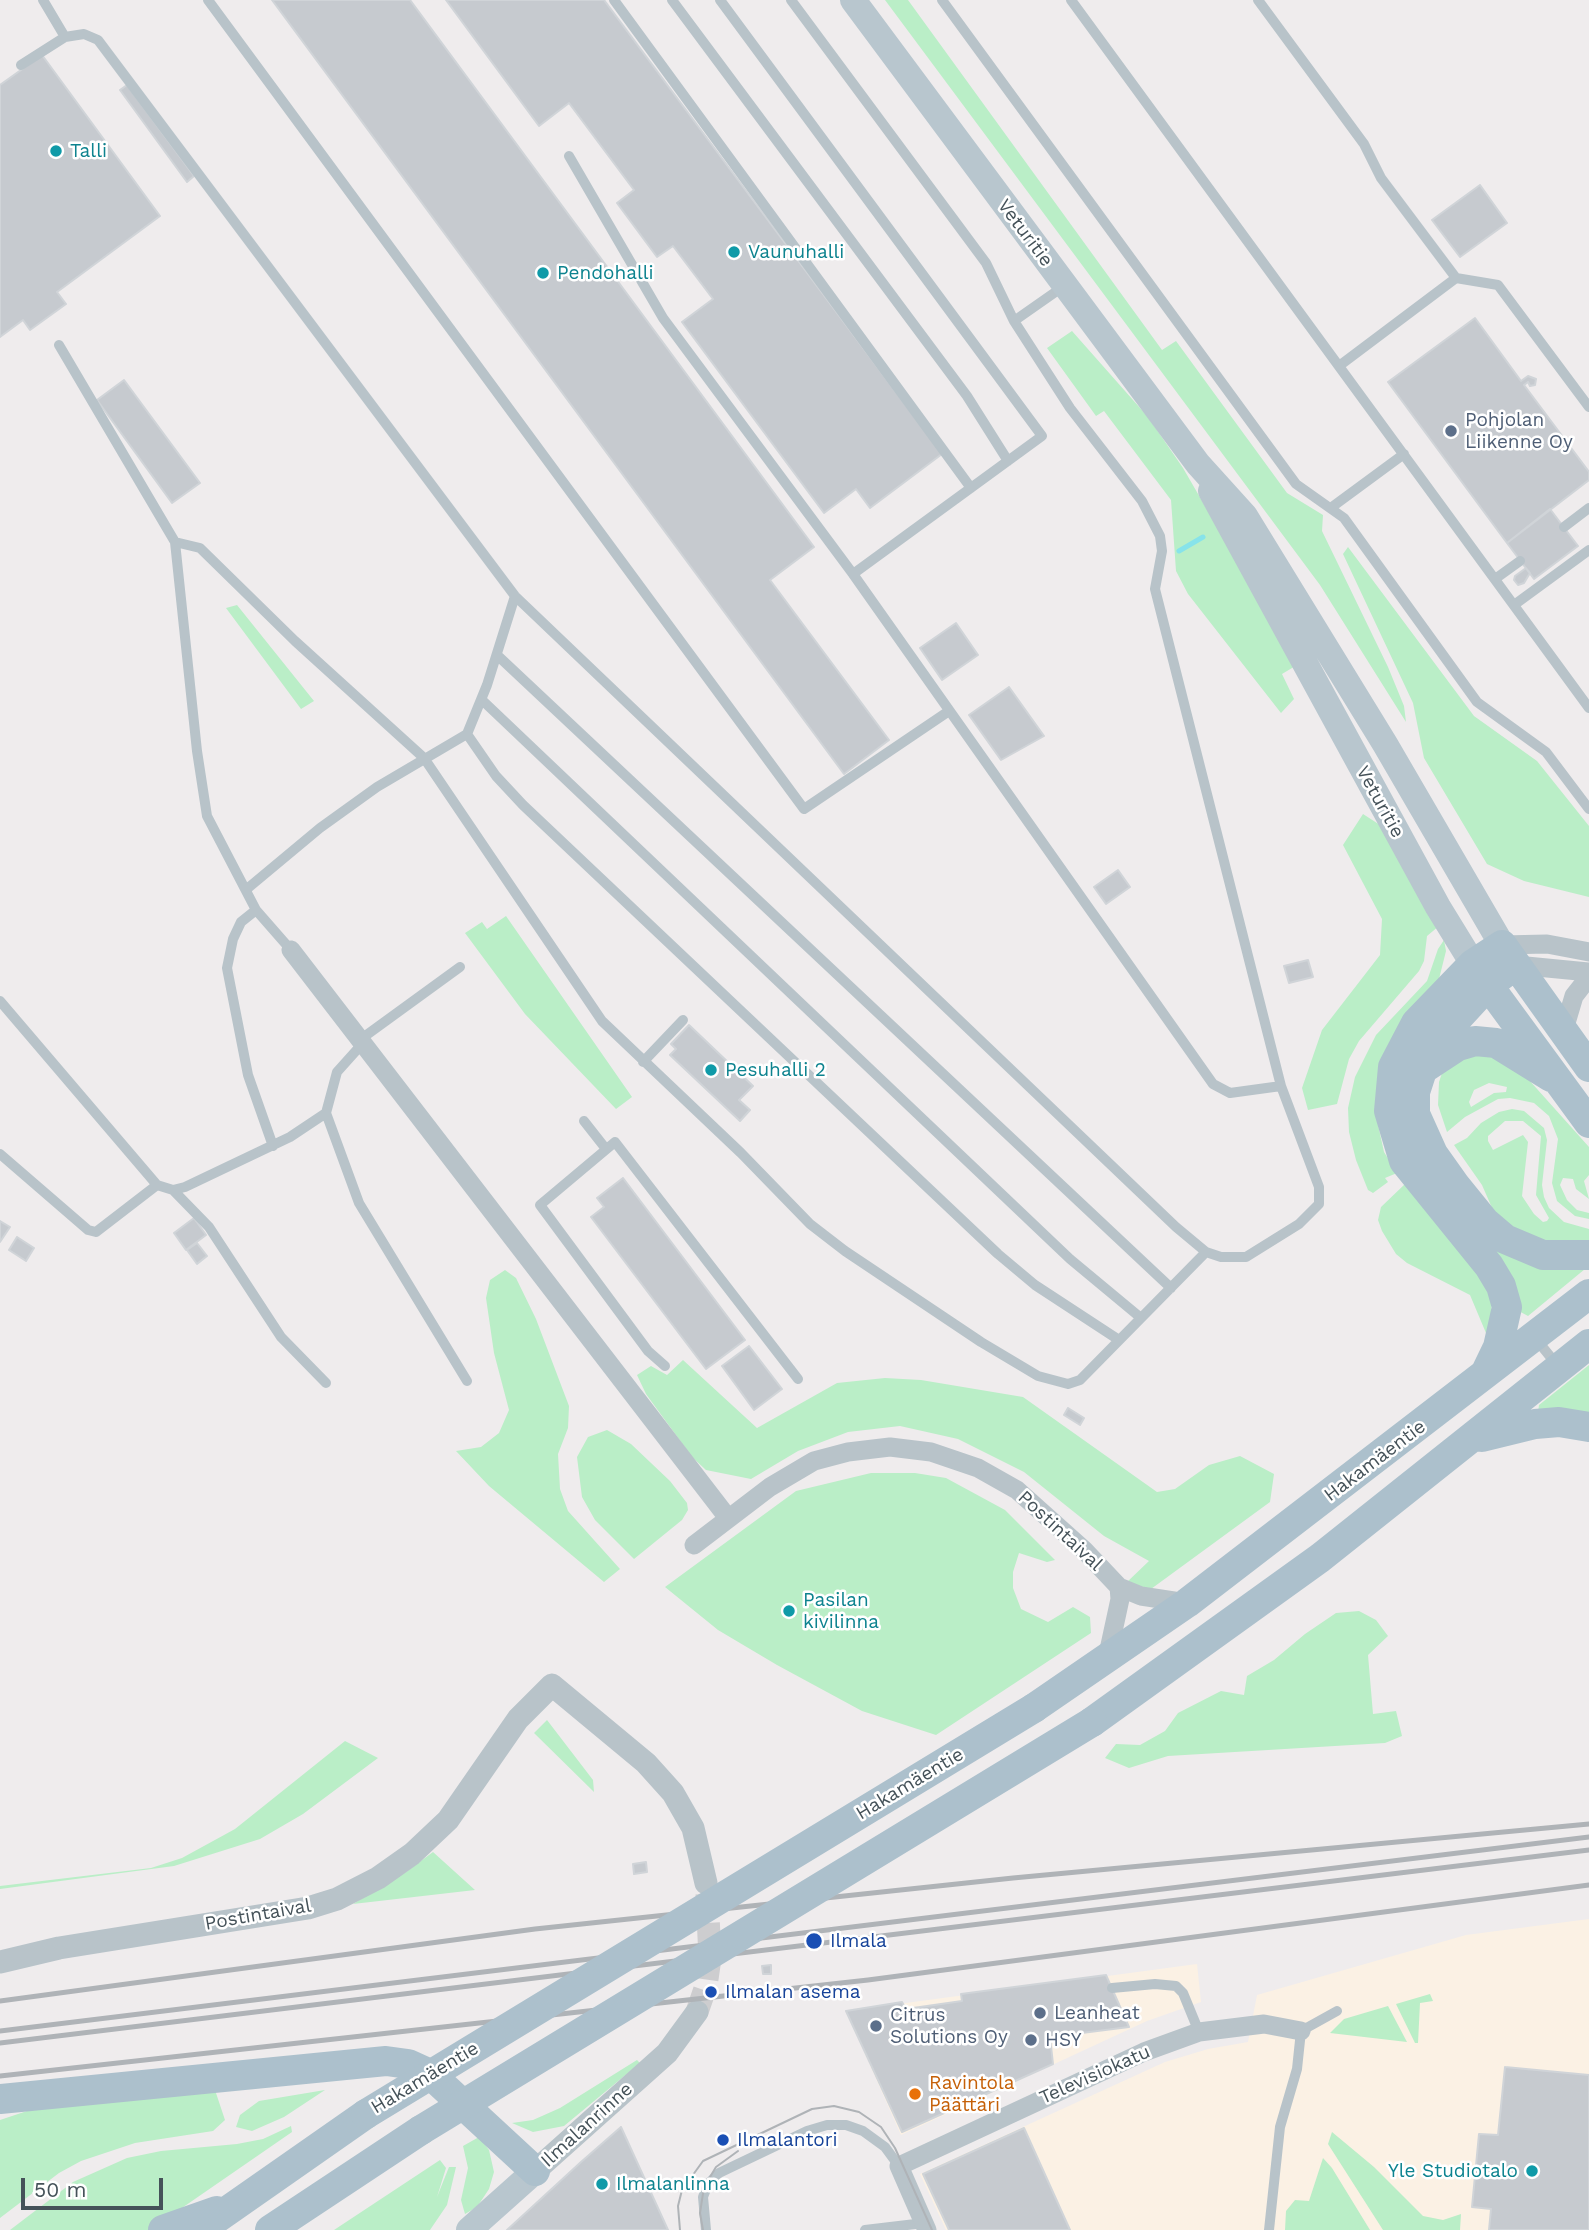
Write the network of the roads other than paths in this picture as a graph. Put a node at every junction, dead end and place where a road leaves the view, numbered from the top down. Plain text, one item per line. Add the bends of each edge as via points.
1 (43, 0) edge
2 (208, 0) edge
3 (614, 0) edge
4 (672, 0) edge
5 (720, 0) edge
6 (791, 0) edge
7 (853, 0) edge
8 (942, 0) edge
9 (1071, 0) edge
10 (1258, 0) edge
11 (65, 37) junction
12 (21, 65) dead end
13 (569, 156) dead end
14 (1456, 278) junction
15 (1064, 286) junction
16 (1014, 321) junction
17 (59, 345) dead end
18 (1339, 366) junction
19 (1589, 407) edge
20 (1404, 454) junction
21 (1008, 461) junction
22 (1198, 464) junction
23 (971, 488) junction
24 (1332, 507) junction
25 (1589, 508) edge
26 (1564, 527) dead end
27 (175, 542) junction
28 (1589, 550) edge
29 (1520, 561) dead end
30 (853, 573) junction
31 (1495, 579) junction
32 (515, 596) junction
33 (1514, 605) junction
34 (497, 655) junction
35 (482, 700) junction
36 (1589, 708) edge
37 (949, 711) junction
38 (467, 734) junction
39 (424, 758) junction
40 (1589, 809) edge
41 (248, 888) junction
42 (256, 910) junction
43 (290, 950) joint
44 (1589, 952) edge
45 (1509, 955) junction
46 (460, 967) dead end
47 (1589, 974) edge
48 (1480, 975) junction
49 (0, 1001) edge
50 (683, 1020) dead end
51 (1563, 1033) junction
52 (362, 1041) junction
53 (643, 1062) junction
54 (1589, 1067) edge
55 (1422, 1069) junction
56 (1555, 1080) junction
57 (1281, 1086) junction
58 (326, 1114) junction
59 (584, 1121) dead end
60 (1589, 1123) edge
61 (273, 1146) junction
62 (606, 1149) junction
63 (0, 1154) edge
64 (157, 1185) junction
65 (173, 1190) junction
66 (1206, 1252) junction
67 (1589, 1255) edge
68 (1171, 1288) junction
69 (1589, 1294) edge
70 (1141, 1318) junction
71 (1535, 1337) junction
72 (1119, 1340) junction
73 (1589, 1344) edge
74 (665, 1366) dead end
75 (1559, 1368) junction
76 (798, 1379) dead end
77 (1481, 1380) junction
78 (467, 1381) dead end
79 (326, 1383) dead end
80 (1511, 1419) junction
81 (1589, 1427) edge
82 (728, 1518) junction
83 (694, 1545) dead end
84 (1119, 1587) junction
85 (1187, 1603) junction
86 (1107, 1659) junction
87 (706, 1883) tunnel mouth
88 (0, 1962) edge
89 (1112, 1988) dead end
90 (1337, 2011) dead end
91 (697, 2012) tunnel mouth
92 (1301, 2031) junction
93 (1199, 2032) junction
94 (48, 2096) junction
95 (0, 2099) edge
96 (0, 2110) edge
97 (899, 2166) junction
98 (535, 2171) junction
99 (231, 2207) junction
100 (925, 2228) edge
101 (163, 2230) edge
102 (200, 2230) edge
103 (270, 2230) edge
104 (469, 2230) edge
105 (706, 2230) edge
106 (864, 2230) edge
107 (1269, 2230) edge

1 - 11 lane
2 - 37 lane via 804,809
3 - 23 lane
4 - 21 lane via 967,396
5 - 21 lane via 1042,436
6 - 16 lane via 986,263
7 - 15 main road, Veturitie
8 - 24 lane via 1296,484
9 - 18 lane
10 - 14 lane
11 - 12 lane
11 - 32 lane via 84,34 98,40
13 - 30 lane via 663,318
14 - 18 lane
14 - 19 lane via 1498,285
15 - 16 lane
15 - 22 main road, Veturitie
16 - 57 lane via 1070,408 1142,502 1160,536 1155,589
17 - 27 lane
18 - 20 lane
20 - 24 lane
20 - 31 lane
21 - 23 lane
22 - 45 main road, Veturitie via 1245,516
22 - 48 main road, Veturitie via 1227,526
23 - 30 lane
24 - 40 lane via 1476,702 1546,752
25 - 26 lane
27 - 39 lane via 200,548
27 - 41 lane via 207,817
28 - 33 lane
29 - 31 lane
30 - 37 lane
31 - 33 lane
32 - 34 lane
32 - 66 lane
33 - 36 lane
34 - 35 lane
34 - 68 lane
35 - 38 lane
35 - 70 lane via 1070,1259
37 - 57 lane via 1213,1084 1230,1093
38 - 39 lane
38 - 72 lane via 523,805 998,1254 1045,1292
39 - 41 lane via 320,828
39 - 53 lane via 602,1021
41 - 42 lane
42 - 43 lane
42 - 61 lane via 241,922 228,968 247,1075
43 - 52 street
44 - 45 street via 1547,944
45 - 47 street
45 - 48 main road
45 - 51 main road, Veturitie
46 - 52 lane
47 - 51 street via 1574,996
48 - 55 main road via 1429,1049
48 - 56 main road, Veturitie via 1539,1051
48 - 77 main road via 1416,1023 1393,1067 1389,1111 1404,1161 1500,1286 1507,1307 1498,1347
49 - 64 lane
50 - 53 lane
51 - 54 main road, Veturitie
52 - 58 lane via 337,1072
52 - 82 street
53 - 72 lane via 810,1224 1038,1376 1068,1384 1080,1380
55 - 56 main road via 1458,1046 1475,1041 1496,1043
55 - 67 main road via 1415,1092 1421,1133 1485,1222 1505,1239 1543,1255
56 - 60 main road, Veturitie
57 - 66 lane via 1319,1188 1319,1204 1299,1224 1246,1257
58 - 61 lane
58 - 78 lane via 359,1203
59 - 62 lane
61 - 65 lane
62 - 74 lane via 540,1205 648,1351
62 - 76 lane via 615,1142
63 - 64 lane via 96,1232
64 - 65 lane
65 - 79 lane via 209,1227 281,1336
66 - 68 lane
68 - 70 lane
69 - 71 main road, Hakamäentie
70 - 72 lane
71 - 75 lane
71 - 77 main road, Hakamäentie
73 - 75 main road, Hakamäentie
75 - 80 main road, Hakamäentie
77 - 85 main road, Hakamäentie
80 - 81 main road
80 - 103 main road, Hakamäentie, bridge via 1468,1441 1320,1558 1092,1722 421,2130
82 - 83 street, Postintaival
82 - 84 street, Postintaival via 814,1461 890,1447 931,1452 978,1468 1017,1490
84 - 85 street via 1141,1596
84 - 86 street
85 - 86 main road, Hakamäentie
86 - 99 main road, Hakamäentie, bridge via 1034,1708 366,2114
87 - 88 street, Postintaival via 693,1828 673,1793 646,1763 552,1685 519,1719 448,1820 412,1854 337,1899 309,1908
89 - 93 lane via 1175,1986 1183,1993
90 - 92 lane
91 - 98 street, Ilmalanrinne via 667,2053
92 - 93 street, Televisiokatu via 1264,2024
92 - 107 lane via 1297,2069 1280,2127
93 - 97 street, Televisiokatu via 1143,2052
94 - 95 main road
94 - 96 main road
94 - 98 main road via 355,2062 408,2064 448,2088
97 - 100 street
97 - 105 lane via 885,2147 863,2131 846,2125 807,2131 719,2173 703,2197
98 - 104 main road, Ilmalanrinne
99 - 101 main road
99 - 102 main road, Hakamäentie
100 - 106 lane

